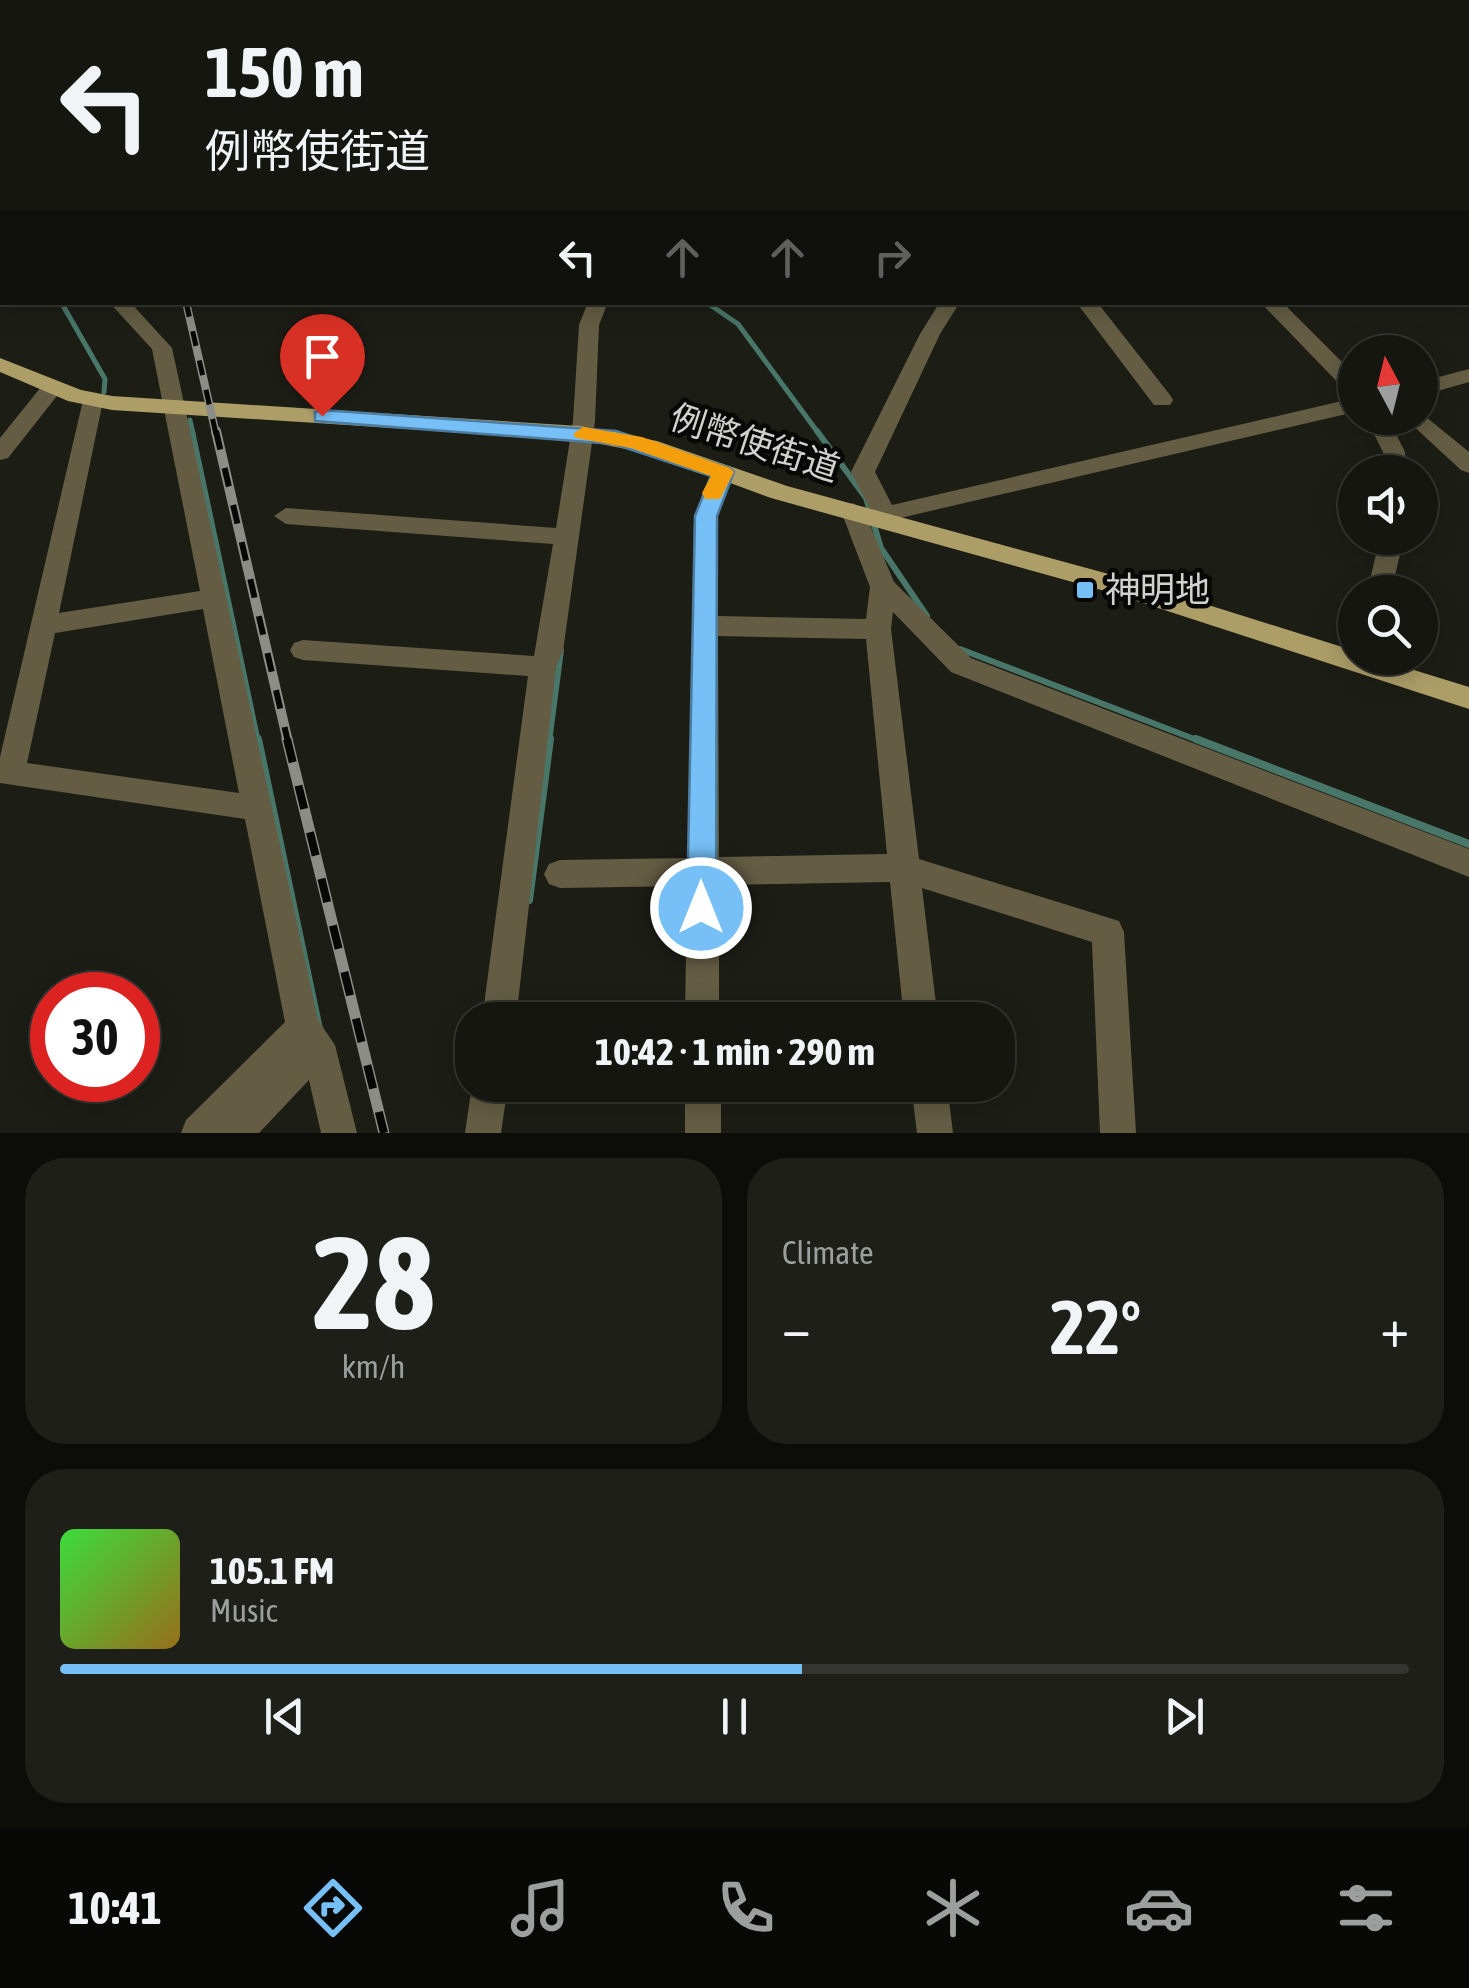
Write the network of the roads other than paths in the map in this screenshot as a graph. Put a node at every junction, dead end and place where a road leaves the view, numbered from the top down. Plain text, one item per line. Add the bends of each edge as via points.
1 (122, 305) edge
2 (597, 305) edge
3 (948, 305) edge
4 (1088, 305) edge
5 (1273, 305) edge
6 (0, 364) edge
7 (1338, 371) edge
8 (1469, 375) edge
9 (1438, 384) edge
10 (53, 387) junction
11 (1162, 400) dead end
12 (92, 401) junction
13 (172, 407) junction
14 (1338, 410) edge
15 (580, 434) junction
16 (1436, 435) edge
17 (0, 453) edge
18 (1469, 466) edge
19 (723, 472) junction
20 (867, 514) junction
21 (286, 516) dead end
22 (568, 537) junction
23 (883, 586) junction
24 (214, 598) junction
25 (44, 625) junction
26 (706, 626) junction
27 (878, 629) junction
28 (303, 650) dead end
29 (1338, 652) edge
30 (544, 667) junction
31 (1405, 675) edge
32 (1469, 698) edge
33 (6, 771) edge
34 (257, 808) junction
35 (1469, 863) edge
36 (902, 868) junction
37 (701, 871) junction
38 (560, 874) dead end
39 (501, 1002) edge
40 (702, 1002) edge
41 (919, 1002) edge
42 (311, 1036) junction
43 (488, 1102) edge
44 (703, 1102) edge
45 (931, 1102) edge
46 (200, 1133) edge
47 (234, 1133) edge
48 (339, 1133) edge
49 (483, 1133) edge
50 (703, 1133) edge
51 (935, 1133) edge
52 (1118, 1133) edge

1 - 13 street via 162,348
2 - 15 street via 588,325
3 - 20 street via 863,472
4 - 11 street
5 - 7 street
6 - 10 main road, 例幣使街道
8 - 9 street
10 - 12 main road, 例幣使街道
10 - 17 street
12 - 13 main road, 例幣使街道
12 - 25 street
13 - 15 main road, 例幣使街道
13 - 24 street
14 - 20 street
15 - 19 main road, 例幣使街道 via 634,442
15 - 22 street
16 - 18 street
19 - 20 main road, 例幣使街道
19 - 26 street via 706,516
20 - 23 street
20 - 29 main road, 例幣使街道
21 - 22 street
22 - 30 street
23 - 27 street
23 - 35 street via 960,666
24 - 25 street
24 - 34 street
25 - 33 street
26 - 27 street
26 - 37 street
27 - 36 street
28 - 30 street
30 - 39 street
31 - 32 main road, 例幣使街道
33 - 34 street
34 - 42 street
36 - 37 street
36 - 41 street
36 - 52 street via 1108,932
37 - 38 street
37 - 40 street
42 - 46 street
42 - 47 street
42 - 48 street
43 - 49 street
44 - 50 street
45 - 51 street

